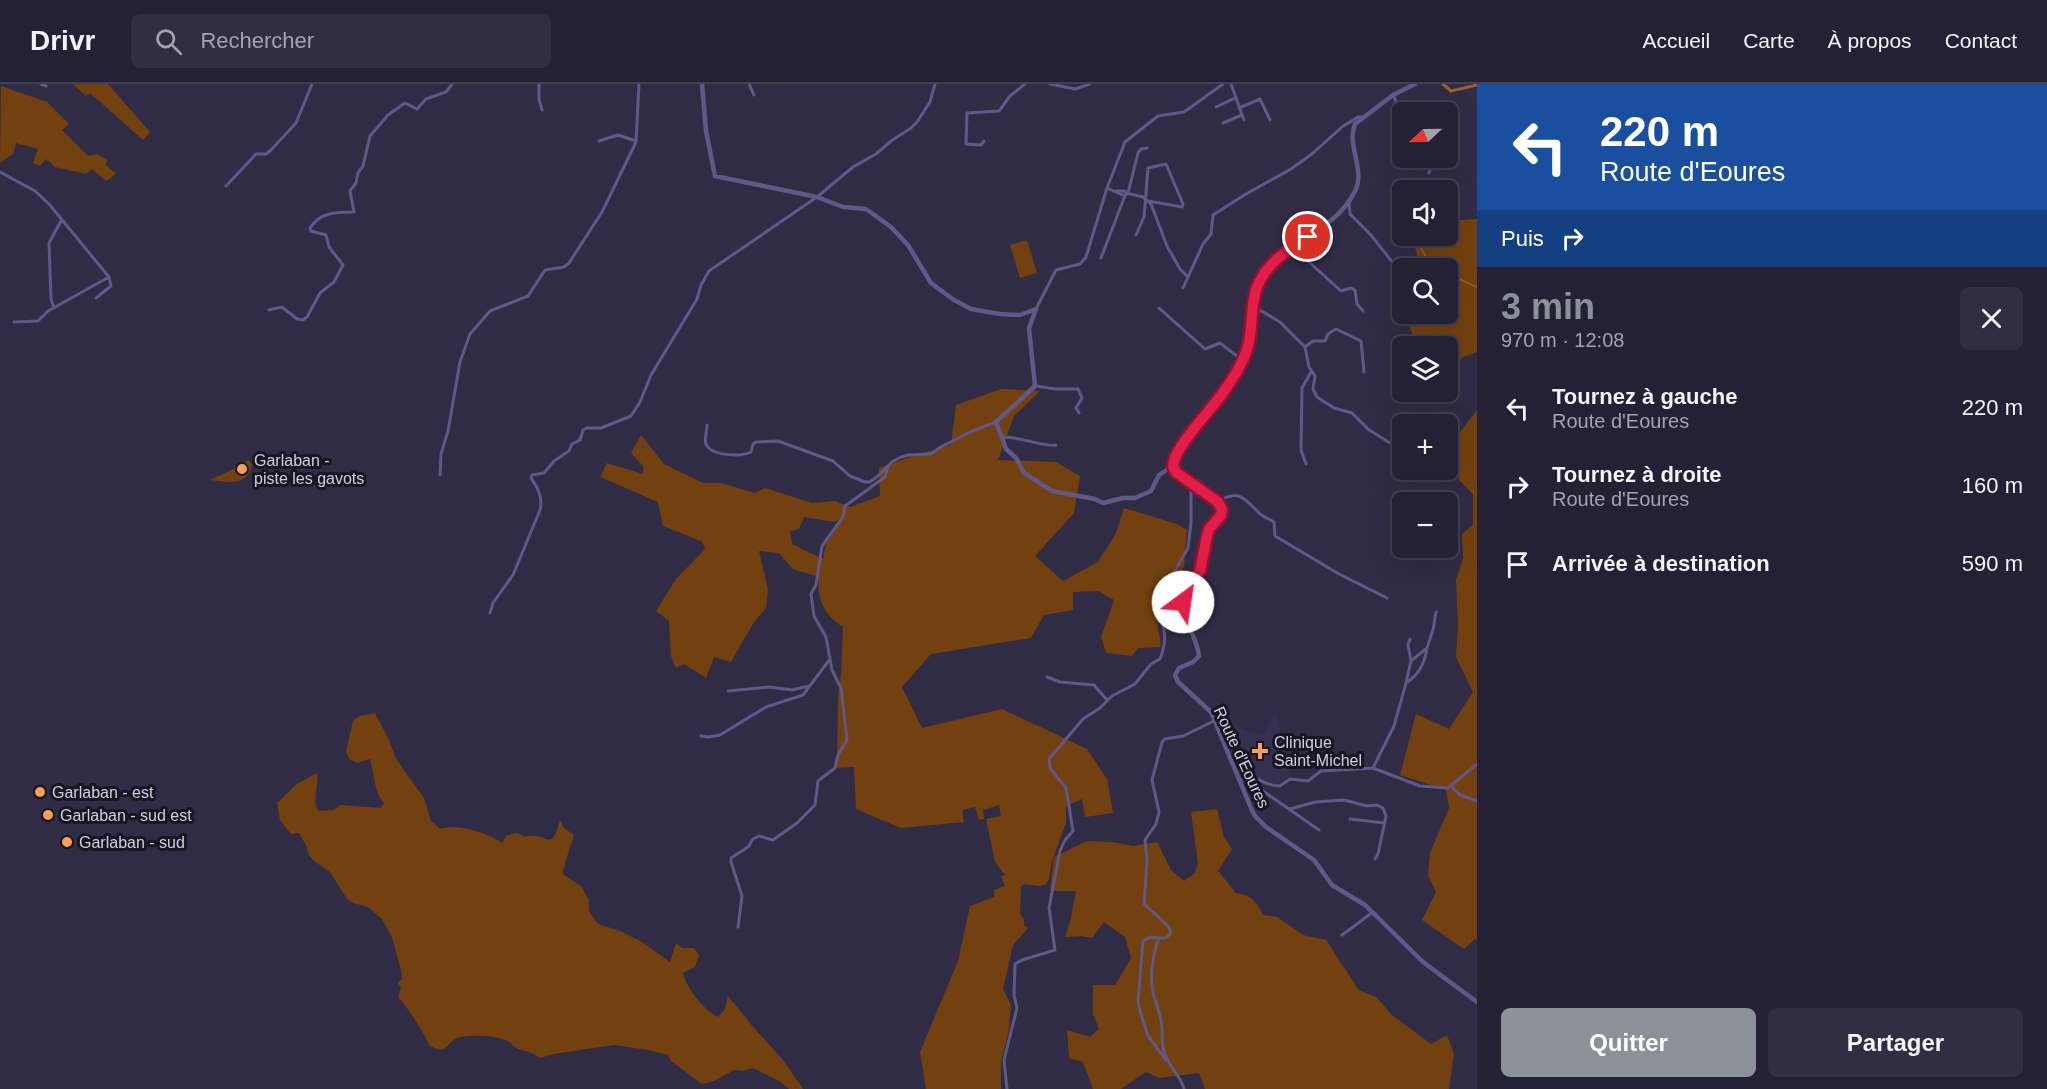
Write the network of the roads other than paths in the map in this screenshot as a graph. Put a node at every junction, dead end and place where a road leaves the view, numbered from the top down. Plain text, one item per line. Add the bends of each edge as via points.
1 (41, 84) edge
2 (312, 84) edge
3 (452, 84) edge
4 (539, 84) edge
5 (639, 84) edge
6 (702, 84) edge
7 (750, 84) edge
8 (935, 84) edge
9 (1025, 84) edge
10 (1050, 84) edge
11 (1090, 84) edge
12 (1223, 84) edge
13 (1231, 84) edge
14 (1415, 84) edge
15 (46, 86) dead end
16 (754, 95) dead end
17 (1393, 95) junction
18 (1265, 96) dead end
19 (1235, 98) junction
20 (1259, 99) junction
21 (1396, 102) edge
22 (1216, 106) dead end
23 (1239, 108) junction
24 (542, 110) dead end
25 (1242, 114) junction
26 (1362, 117) junction
27 (1244, 120) dead end
28 (1270, 120) dead end
29 (1223, 123) dead end
30 (599, 141) dead end
31 (636, 141) junction
32 (984, 141) dead end
33 (1147, 148) dead end
34 (1430, 168) edge
35 (0, 172) edge
36 (1429, 173) dead end
37 (226, 186) dead end
38 (1108, 188) junction
39 (1126, 194) junction
40 (817, 197) junction
41 (1147, 200) junction
42 (1349, 202) junction
43 (62, 221) junction
44 (1319, 230) junction
45 (1136, 236) dead end
46 (1101, 258) dead end
47 (1392, 262) edge
48 (1186, 276) dead end
49 (109, 277) junction
50 (1183, 288) dead end
51 (96, 298) dead end
52 (1252, 305) junction
53 (54, 308) junction
54 (1159, 308) dead end
55 (1036, 309) junction
56 (269, 310) dead end
57 (1363, 311) dead end
58 (14, 322) dead end
59 (1305, 347) junction
60 (1242, 360) junction
61 (1311, 372) junction
62 (1364, 372) dead end
63 (1035, 386) junction
64 (1079, 413) dead end
65 (996, 422) junction
66 (707, 425) dead end
67 (1001, 437) junction
68 (1392, 444) edge
69 (1056, 445) dead end
70 (1306, 464) dead end
71 (888, 467) junction
72 (1172, 467) junction
73 (440, 476) dead end
74 (1191, 485) junction
75 (1218, 502) junction
76 (1387, 598) dead end
77 (1436, 612) dead end
78 (490, 613) dead end
79 (1410, 639) dead end
80 (1427, 648) junction
81 (830, 659) junction
82 (1411, 661) junction
83 (1047, 677) dead end
84 (1406, 682) junction
85 (811, 685) junction
86 (728, 691) dead end
87 (1107, 700) junction
88 (1216, 721) junction
89 (702, 736) dead end
90 (1477, 764) edge
91 (1373, 768) junction
92 (1237, 771) junction
93 (1240, 778) junction
94 (1250, 782) junction
95 (1242, 785) junction
96 (1452, 787) junction
97 (1477, 801) edge
98 (1290, 810) junction
99 (1350, 819) dead end
100 (1384, 823) junction
101 (1319, 830) dead end
102 (1375, 859) dead end
103 (1373, 912) junction
104 (738, 927) dead end
105 (1342, 934) dead end
106 (1159, 938) junction
107 (1477, 1002) edge
108 (1168, 1061) junction
109 (1007, 1089) edge
110 (1184, 1089) edge

1 - 15 street
2 - 37 street via 292,129 266,154 256,154
3 - 56 street via 446,92 426,99 417,109 405,103 388,116 370,136 363,166 350,191 354,212 338,211 323,216 310,228 327,235 329,247 343,265 334,282 317,296 307,317 297,319 282,307
4 - 24 street
5 - 31 street
6 - 40 street via 715,176
7 - 16 street
8 - 40 street via 930,102 917,122
9 - 32 street via 999,111 967,113 966,144 981,145
10 - 11 street via 1072,89
12 - 38 street via 1187,111 1158,116 1130,137
13 - 19 street
14 - 17 street
17 - 21 street
17 - 26 street
18 - 20 street
19 - 22 street
19 - 23 street
20 - 23 street
20 - 28 street
23 - 25 street
25 - 27 street
25 - 29 street
26 - 42 street via 1353,129 1359,180
26 - 50 street via 1342,127 1291,169 1213,215 1211,234
30 - 31 street via 618,135
31 - 73 street via 602,212 569,263 545,270 528,296 490,311 471,334 460,362
33 - 39 street via 1138,153
34 - 36 street
35 - 43 street via 35,191
38 - 39 street
38 - 55 street via 1083,262 1056,270
39 - 41 street
39 - 46 street
40 - 55 street via 843,207 866,209 891,227 908,245 931,283 971,309 1020,315
40 - 78 street via 709,271 631,416 601,428 583,430 580,440 569,451 541,475 532,475 542,502 540,510 513,575
41 - 41 street via 1148,168 1166,164 1182,207
41 - 45 street
41 - 48 street via 1155,210 1167,246
42 - 44 street
42 - 47 street via 1350,214
43 - 49 street
43 - 53 street via 49,243
44 - 52 street via 1275,261 1260,282
44 - 57 street via 1321,239 1310,262 1341,291 1354,290
49 - 51 street via 111,286
49 - 53 street
52 - 59 street via 1281,322
52 - 60 street via 1249,344
53 - 58 street via 38,321
54 - 60 street via 1205,349 1220,343
55 - 63 street via 1029,328
59 - 61 street
59 - 62 street via 1313,341 1324,341 1335,329 1361,341
60 - 72 street via 1227,388 1177,452
61 - 68 street via 1317,397 1352,413
61 - 70 street via 1302,388 1301,450
63 - 64 street via 1078,389 1082,398 1076,408
63 - 65 street
65 - 67 street
65 - 71 street via 931,454 909,455
66 - 71 street via 707,447 738,456 751,452 756,442 778,441 833,461 850,476 865,482
67 - 69 street
67 - 72 street via 1024,473 1046,489 1103,503 1151,491 1159,475
71 - 81 street via 885,477 845,506 843,517 827,537 820,554 811,594 814,616 826,637
72 - 74 street
74 - 75 street
74 - 87 street via 1188,548 1159,603 1165,630 1164,650 1135,684
75 - 76 street via 1233,495 1245,498 1274,522 1275,536
75 - 88 street, Route d'Eoures via 1221,515 1209,529 1200,571 1183,602 1199,656 1179,668 1175,675
77 - 80 street
79 - 82 street
80 - 82 street
80 - 84 street via 1423,664
81 - 85 street
81 - 104 street via 841,688 847,740 835,768 818,781 815,806 773,840 759,836 731,858 742,896
82 - 84 street
83 - 87 street via 1094,685
84 - 91 street via 1394,726
85 - 86 street via 792,690 770,687
85 - 89 street via 803,695 766,707 720,735
87 - 109 street via 1077,725 1049,759 1050,768 1066,788 1073,831 1060,851 1049,908 1055,950 1015,964 1017,1008 1004,1060
88 - 92 street, Route d'Eoures
88 - 106 street via 1183,736 1165,739 1160,746 1152,780 1159,818 1145,840 1144,899 1148,910 1170,929 1169,937
90 - 96 street
91 - 92 street via 1321,771 1308,781 1290,779 1280,786
91 - 96 street via 1420,786
92 - 93 street, Route d'Eoures
93 - 94 street
93 - 95 street, Route d'Eoures
94 - 95 street
94 - 98 street
95 - 103 street, Route d'Eoures via 1260,822 1314,860 1332,885
96 - 97 street via 1460,795
98 - 100 street via 1315,802 1350,801 1383,808
98 - 101 street
99 - 100 street
100 - 102 street
103 - 105 street
103 - 107 street, Route d'Eoures via 1423,962
106 - 108 street via 1152,987
106 - 108 street via 1150,936 1143,941 1138,1001 1148,1036
108 - 110 street

